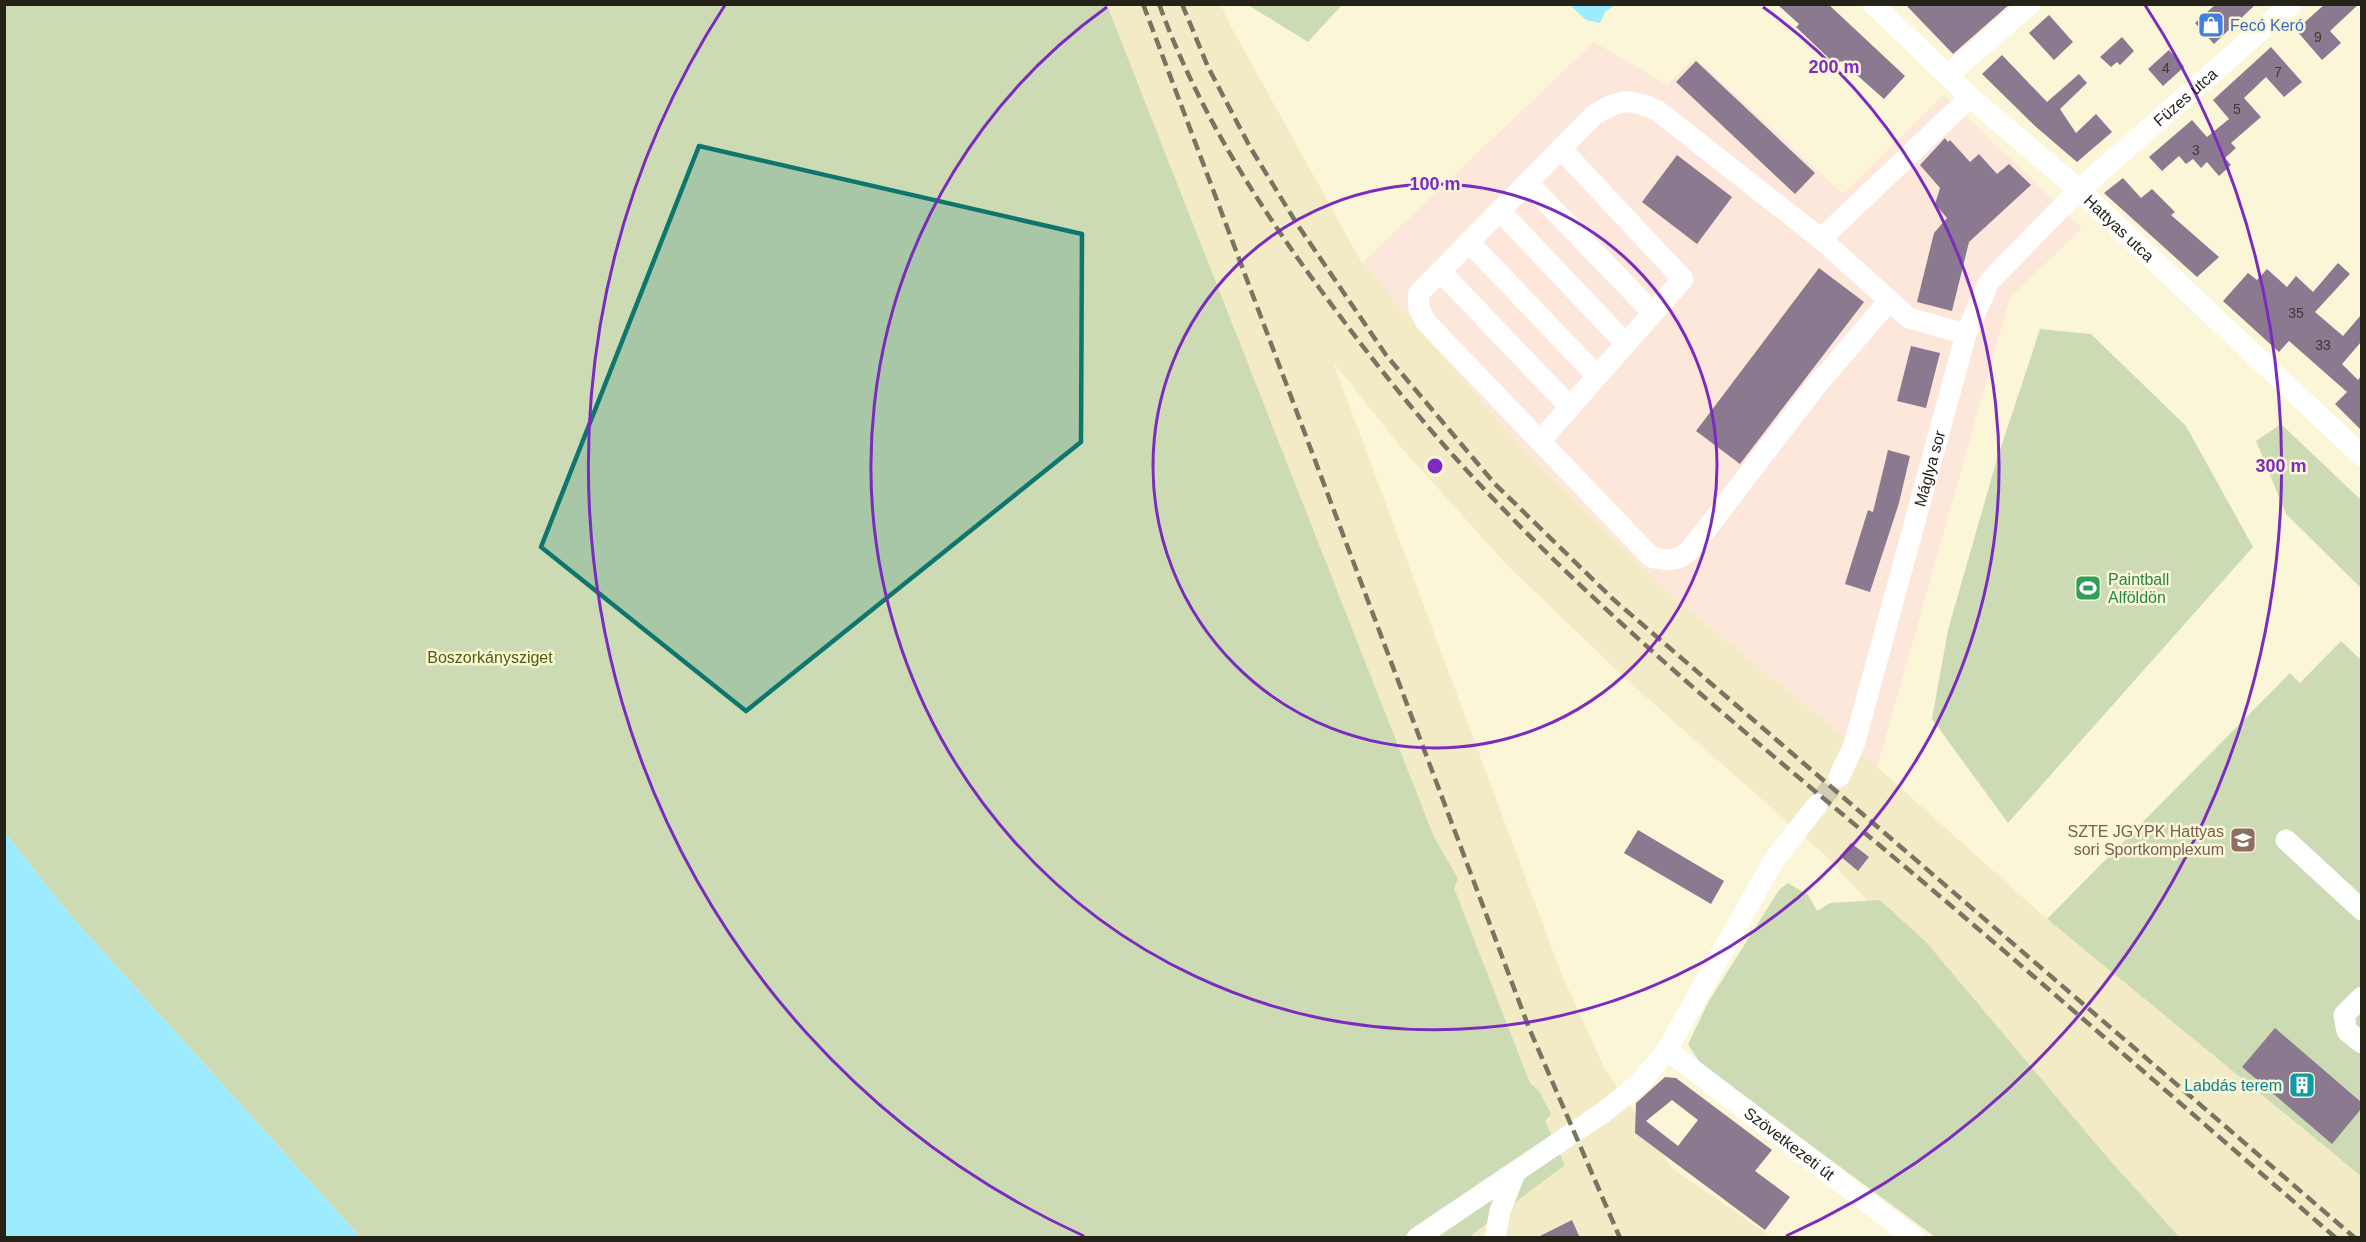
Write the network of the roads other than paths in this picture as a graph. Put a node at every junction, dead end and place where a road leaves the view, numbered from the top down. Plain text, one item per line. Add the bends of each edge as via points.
1 (1873, 4) edge
2 (2030, 4) edge
3 (2291, 4) edge
4 (1948, 75) junction
5 (1970, 97) junction
6 (1561, 149) junction
7 (1528, 183) junction
8 (2079, 190) junction
9 (1500, 211) junction
10 (1821, 239) junction
11 (1469, 242) junction
12 (1440, 271) junction
13 (1889, 301) junction
14 (1653, 313) junction
15 (1966, 334) junction
16 (1626, 344) junction
17 (1597, 376) junction
18 (1570, 407) junction
19 (1539, 441) junction
20 (2361, 456) edge
21 (1839, 777) tunnel mouth
22 (1818, 804) tunnel mouth
23 (2286, 840) dead end
24 (2361, 910) edge
25 (2361, 997) edge
26 (2361, 1043) edge
27 (1667, 1050) junction
28 (1515, 1173) junction
29 (1907, 1236) edge
30 (1416, 1238) edge
31 (1495, 1238) edge

1 - 4 street, Hattyas utca
2 - 4 street
3 - 8 street, Füzes utca
4 - 5 street, Hattyas utca
5 - 8 street, Hattyas utca
5 - 10 street
6 - 7 street
6 - 10 street via 1618,101 1640,102 1658,111
6 - 14 street via 1683,279
7 - 9 street
7 - 14 street
8 - 15 street, Máglya sor via 1989,282
8 - 20 street, Hattyas utca
9 - 11 street
9 - 16 street
10 - 13 street
11 - 12 street
11 - 17 street
12 - 18 street
12 - 19 street via 1418,294 1426,322
13 - 15 street via 1909,318
13 - 19 street via 1816,386 1685,555 1670,561 1651,557
14 - 16 street
15 - 21 street, Máglya sor via 1854,745
16 - 17 street
17 - 18 street
18 - 19 street
22 - 27 street via 1774,860
23 - 24 street
25 - 26 street via 2344,1015 2347,1031
27 - 28 street via 1640,1083 1612,1107
27 - 29 street, Szövetkezeti út
28 - 30 street
28 - 31 street via 1500,1211

